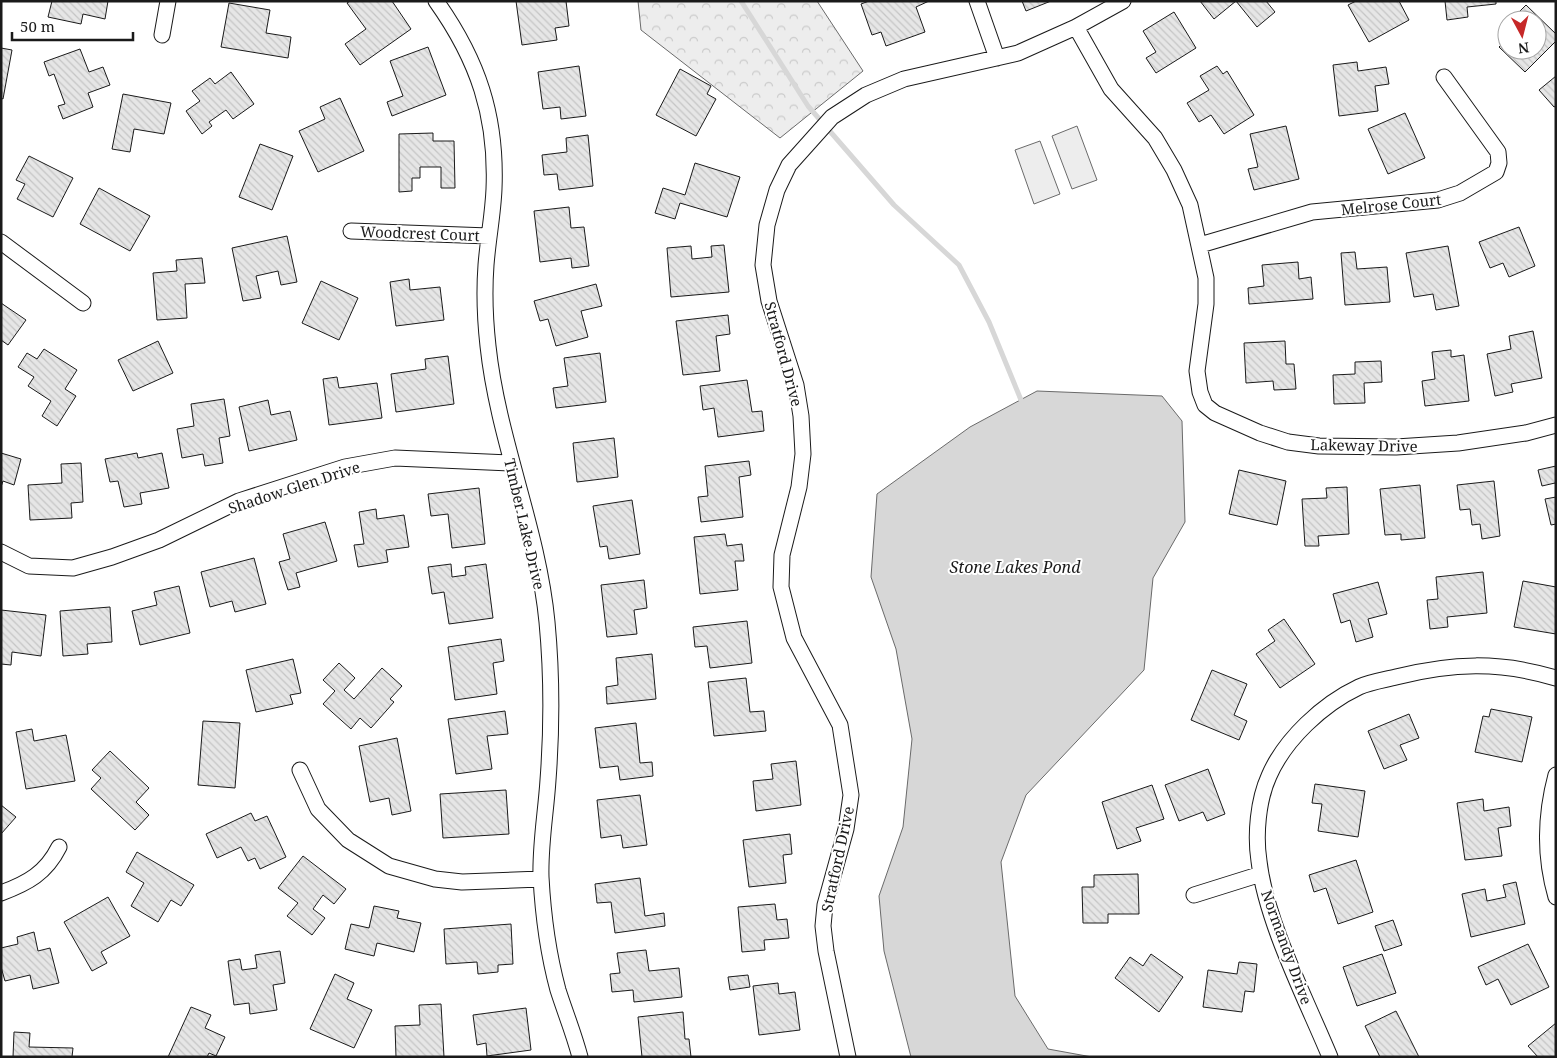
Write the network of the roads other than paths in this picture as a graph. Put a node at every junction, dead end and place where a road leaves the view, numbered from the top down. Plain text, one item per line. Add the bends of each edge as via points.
1 (168, 1) edge
2 (436, 1) edge
3 (976, 1) edge
4 (1123, 1) edge
5 (1076, 27) junction
6 (162, 35) dead end
7 (997, 58) junction
8 (1444, 77) dead end
9 (351, 230) dead end
10 (489, 236) junction
11 (1, 242) edge
12 (1200, 245) junction
13 (83, 303) dead end
14 (1556, 425) edge
15 (511, 463) junction
16 (1, 552) edge
17 (1556, 678) edge
18 (300, 770) dead end
19 (1556, 775) edge
20 (59, 847) dead end
21 (1262, 874) junction
22 (541, 879) junction
23 (1, 893) edge
24 (1194, 895) dead end
25 (1556, 897) edge
26 (580, 1057) edge
27 (848, 1057) edge
28 (1330, 1057) edge

1 - 6 street
2 - 10 street, Timber Lake Drive via 471,58 491,122 494,188
3 - 7 street
4 - 5 street, Stratford Drive
5 - 7 street, Stratford Drive
5 - 12 street, Lakeway Drive via 1111,89 1155,138 1174,170 1190,205
7 - 27 street, Stratford Drive via 904,79 873,90 832,117 789,165 767,225 763,265 769,301 796,385 801,416 800,478 782,555 781,587 794,638 840,725 851,795 846,829 825,905 824,926
8 - 12 street, Melrose Court via 1498,152 1496,172 1460,193 1438,200 1312,212
9 - 10 street, Woodcrest Court
10 - 15 street, Timber Lake Drive via 485,307 488,341 496,400
11 - 13 street
12 - 14 street, Lakeway Drive via 1206,278 1206,304 1197,371 1205,405 1215,413 1288,442 1319,446 1396,447 1458,443 1526,434
15 - 16 street, Shadow Glen Drive via 395,458 346,467 239,501 159,540 73,568 29,566
15 - 22 street, Timber Lake Drive via 538,566 552,684
17 - 21 street, Normandy Drive via 1531,670 1452,666 1361,686 1340,697 1291,742 1268,777 1258,817 1258,861
18 - 22 street via 318,809 348,840 389,866 436,879 462,882
19 - 25 street via 1546,824 1547,851
20 - 23 street via 40,873
21 - 24 street
21 - 28 street, Normandy Drive via 1280,935
22 - 26 street, Timber Lake Drive via 550,956

